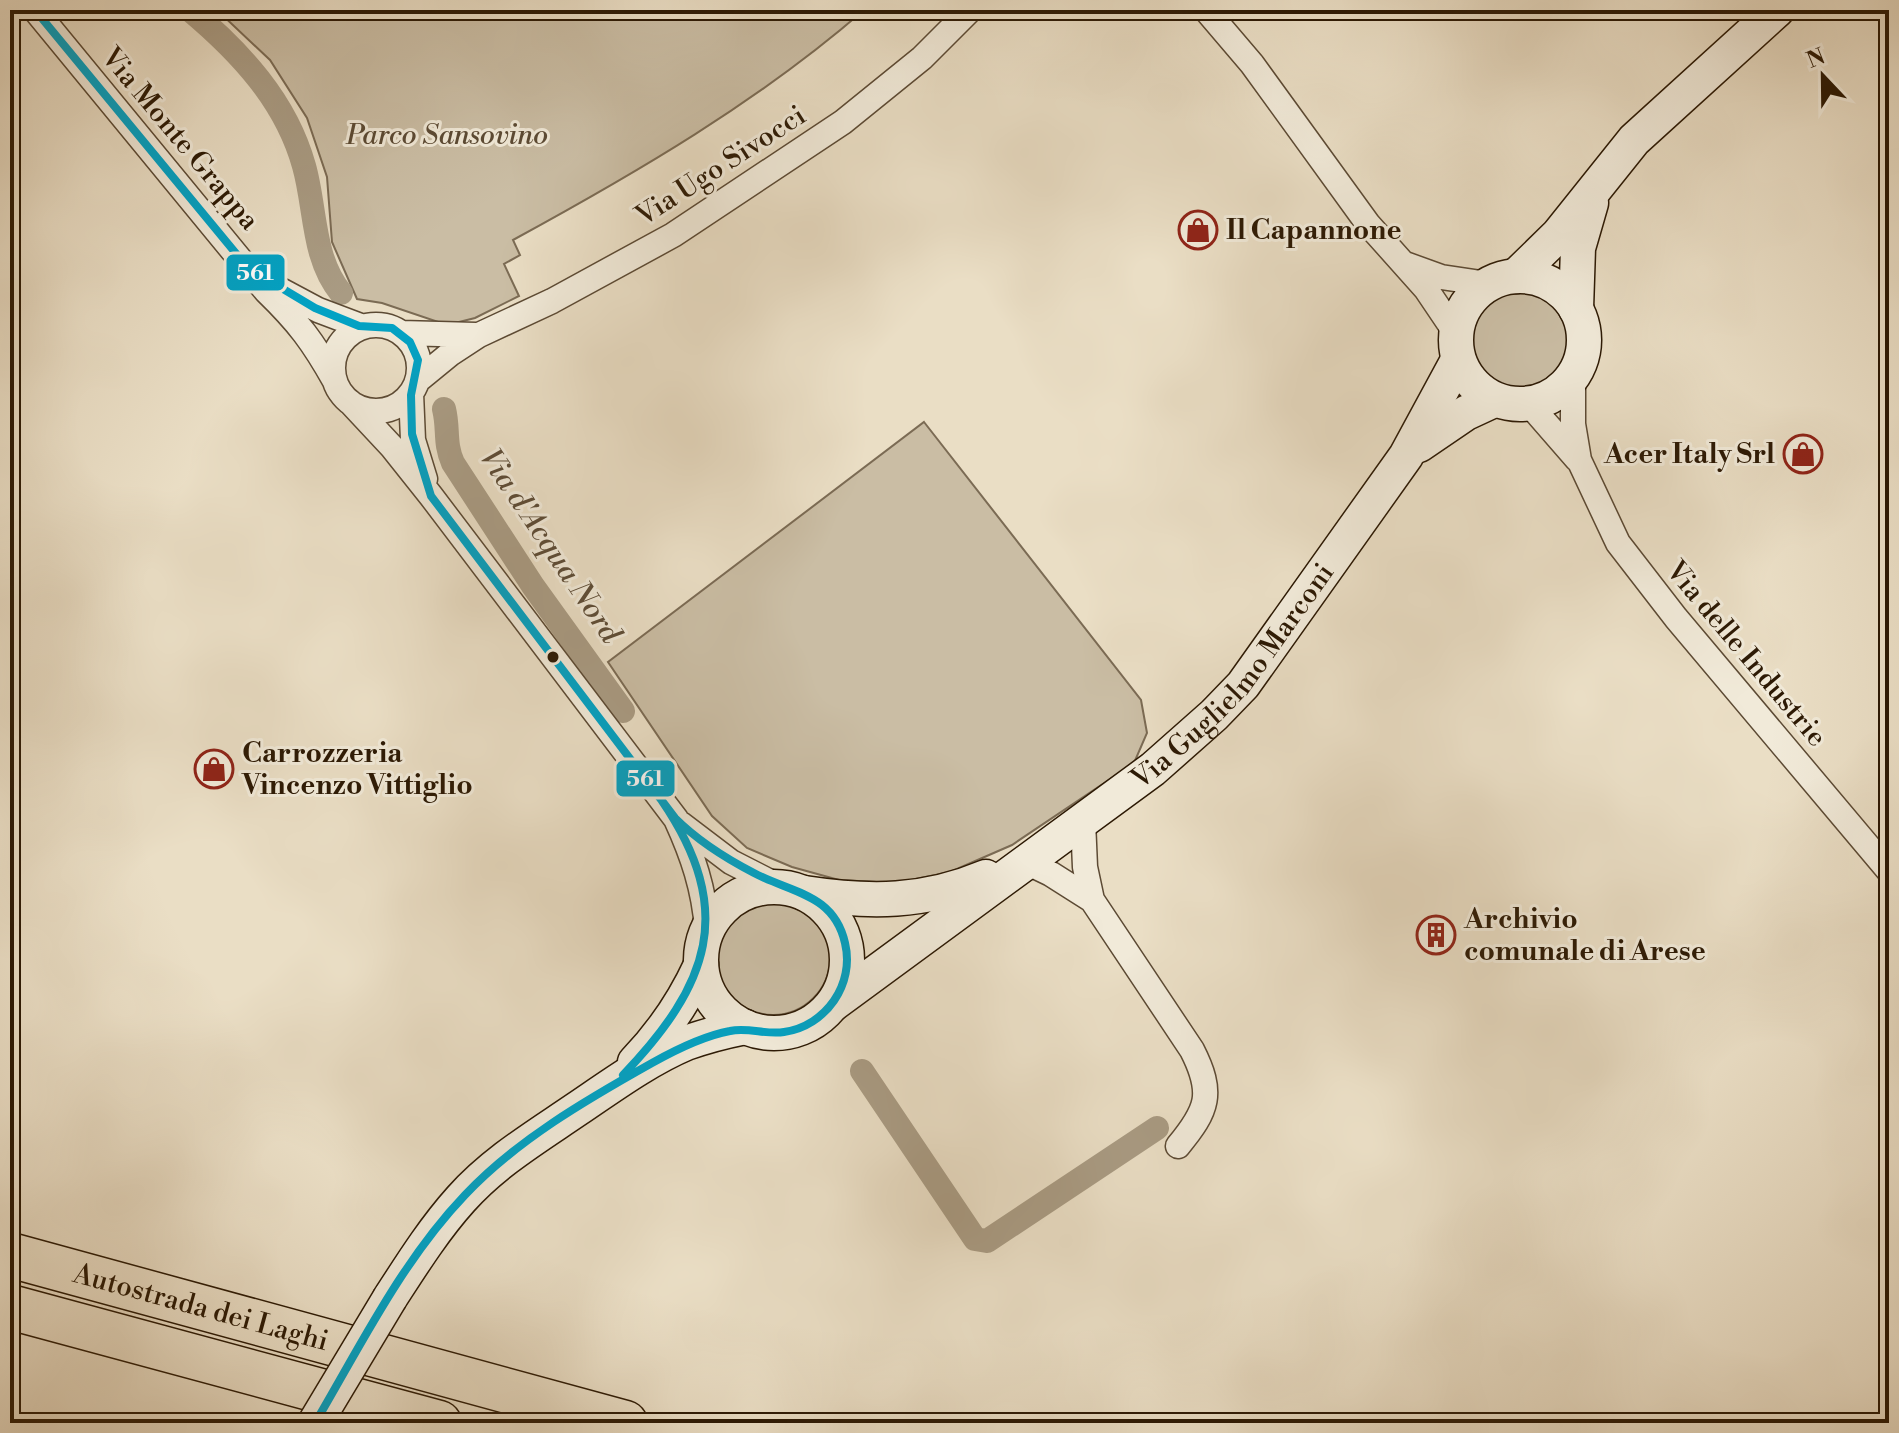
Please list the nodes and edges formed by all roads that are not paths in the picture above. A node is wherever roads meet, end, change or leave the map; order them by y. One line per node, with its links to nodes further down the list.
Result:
1 (35, 10): 7 (street, Via Monte Grappa)
2 (970, 10): 12 (street, Via Ugo Sivocci)
3 (1206, 10): 6 (street)
4 (1777, 10): 5 (street)
5 (1599, 185): 8 (street); 9 (street)
6 (1403, 263): 8 (street); 13 (street)
7 (248, 268): 10 (street, Via Monte Grappa); 15 (street, Via Monte Grappa)
8 (1502, 280): 9 (street); 13 (street)
9 (1576, 309): 14 (street)
10 (363, 327): 11 (street); 15 (street)
11 (401, 333): 12 (street, Via Ugo Sivocci); 16 (street)
12 (479, 335): 16 (street, Via Ugo Sivocci)
13 (1457, 346): 17 (street); 20 (street, Via Guglielmo Marconi)
14 (1573, 377): 19 (street); 21 (street, Via delle Industrie)
15 (335, 381): 18 (street)
16 (414, 387): 18 (street); 22 (street)
17 (1494, 400): 19 (street); 20 (street, Via Guglielmo Marconi)
18 (350, 402): 22 (street)
19 (1529, 404): 21 (street, Via delle Industrie)
20 (1406, 456): 24 (street, Via Guglielmo Marconi)
21 (1579, 460): 26 (street, Via delle Industrie)
22 (431, 496): 23 (street)
23 (676, 819): 27 (street); 29 (street)
24 (1083, 821): 25 (street, Via Guglielmo Marconi); 28 (street)
25 (1024, 861): 27 (street, Via Guglielmo Marconi); 28 (street); 31 (street, Via Guglielmo Marconi)
26 (1889, 871)
27 (792, 890): 29 (street); 31 (street)
28 (1092, 900): 34 (street)
29 (707, 929): 30 (street)
30 (701, 965): 32 (street); 33 (street)
31 (833, 1004): 32 (street)
32 (745, 1027): 33 (street)
33 (616, 1083): 37 (street, bridge)
34 (1178, 1146)
35 (10, 1255): 39 (highway, Autostrada dei Laghi)
36 (10, 1307): 38 (highway, Autostrada dei Laghi)
37 (315, 1423)
38 (439, 1423)
39 (625, 1423)

